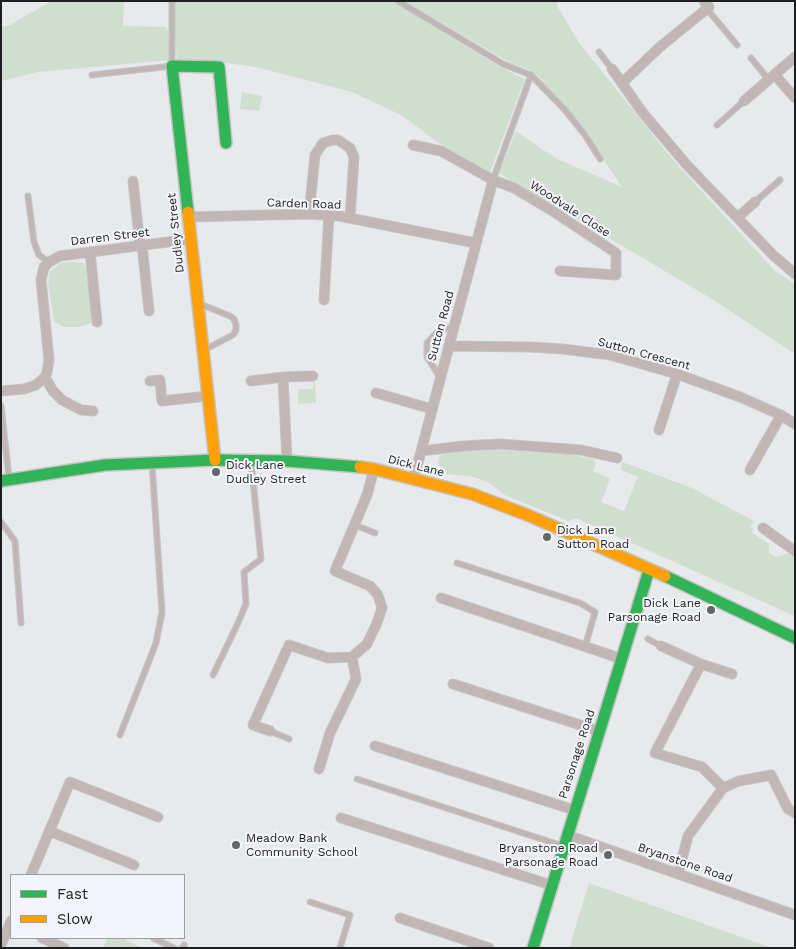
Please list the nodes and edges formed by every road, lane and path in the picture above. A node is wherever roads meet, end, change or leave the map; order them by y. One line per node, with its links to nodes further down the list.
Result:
1 (172, 1): 8 (lane)
2 (398, 1): 11 (lane)
3 (706, 5): 4 (lane); 13 (street)
4 (737, 45)
5 (600, 52): 9 (lane)
6 (795, 57): 12 (street)
7 (751, 58): 12 (lane)
8 (172, 66): 10 (lane); 17 (street); 27 (street, Dudley Street)
9 (612, 69): 13 (street)
10 (92, 75)
11 (531, 75): 19 (lane); 20 (lane)
12 (772, 78): 14 (street); 15 (street)
13 (622, 83): 28 (street)
14 (795, 98)
15 (744, 101): 16 (lane)
16 (717, 124)
17 (226, 143)
18 (413, 145): 20 (street)
19 (600, 159)
20 (492, 180): 31 (street, Sutton Road); 35 (street, Woodvale Close)
21 (780, 180): 24 (lane)
22 (133, 181): 32 (street)
23 (28, 196): 34 (lane)
24 (755, 202): 28 (street)
25 (309, 214): 26 (street, Carden Road); 27 (street, Carden Road); 29 (street)
26 (329, 215): 29 (street, Carden Road); 37 (street)
27 (188, 216): 30 (street, Dudley Street)
28 (738, 217): 36 (street)
29 (350, 218): 31 (street, Carden Road)
30 (191, 239): 32 (street, Darren Street); 38 (street, Dudley Street)
31 (476, 243): 41 (street, Sutton Road)
32 (141, 245): 33 (street, Darren Street); 39 (street)
33 (90, 252): 34 (street, Darren Street); 40 (street)
34 (49, 262): 46 (street)
35 (560, 271)
36 (795, 274)
37 (324, 300)
38 (198, 304): 43 (street, Dudley Street); 43 (lane)
39 (149, 311)
40 (97, 322)
41 (454, 326): 42 (street, Sutton Road); 48 (lane)
42 (449, 346): 44 (street, Sutton Crescent); 48 (street, Sutton Road)
43 (203, 351): 53 (street, Dudley Street)
44 (677, 374): 57 (street, Sutton Crescent); 59 (street)
45 (314, 376): 47 (street)
46 (45, 377): 51 (street); 56 (street)
47 (283, 377): 50 (street); 64 (street)
48 (440, 377): 55 (street, Sutton Road)
49 (150, 381): 53 (street)
50 (251, 381)
51 (1, 391)
52 (376, 393): 55 (street)
53 (207, 396): 62 (street, Dudley Street)
54 (1, 406): 69 (lane)
55 (432, 409): 60 (street, Sutton Road)
56 (93, 411)
57 (781, 415): 58 (street, Sutton Crescent); 67 (street)
58 (795, 424)
59 (659, 430)
60 (421, 451): 61 (street); 68 (street, Sutton Road)
61 (617, 458)
62 (215, 460): 63 (street, Dick Lane); 65 (street, Dick Lane)
63 (251, 460): 64 (street, Dick Lane); 87 (lane)
64 (287, 461): 66 (street, Dick Lane)
65 (152, 463): 69 (street, Dick Lane); 91 (lane)
66 (374, 469): 68 (street, Dick Lane); 71 (street)
67 (750, 470)
68 (414, 478): 76 (street, Dick Lane)
69 (5, 480)
70 (1, 522): 78 (lane)
71 (354, 524): 73 (lane); 83 (street)
72 (763, 528): 74 (street)
73 (375, 533)
74 (795, 551)
75 (457, 563): 82 (lane)
76 (649, 570): 79 (street, Dick Lane); 84 (street, Parsonage Road)
77 (441, 598): 82 (street)
78 (21, 624)
79 (795, 638)
80 (648, 639): 81 (lane)
81 (661, 646): 85 (street)
82 (586, 647): 84 (street)
83 (352, 657): 90 (street); 94 (street)
84 (622, 659): 89 (street, Parsonage Road)
85 (701, 664): 86 (street); 96 (street)
86 (732, 674)
87 (213, 675)
88 (453, 684): 89 (street)
89 (599, 731): 97 (street, Parsonage Road)
90 (270, 732): 92 (lane)
91 (120, 735)
92 (289, 739)
93 (375, 746): 97 (street)
94 (319, 769)
95 (358, 779): 102 (lane)
96 (723, 788): 98 (street); 105 (street)
97 (574, 810): 102 (street, Parsonage Road)
98 (795, 813)
99 (158, 818): 101 (street)
100 (341, 818): 106 (street)
101 (49, 831): 103 (street); 104 (street)
102 (565, 841): 105 (street, Bryanstone Road); 106 (street, Parsonage Road)
103 (134, 866)
104 (31, 874)
105 (678, 874): 108 (street, Bryanstone Road)
106 (551, 885): 118 (street, Parsonage Road)
107 (310, 902): 116 (lane)
108 (795, 914)
109 (400, 918): 117 (street)
110 (10, 925): 113 (street)
111 (44, 939): 114 (street)
112 (155, 939): 115 (lane)
113 (1, 945)
114 (64, 948)
115 (174, 948)
116 (340, 948)
117 (489, 948)
118 (533, 948)

